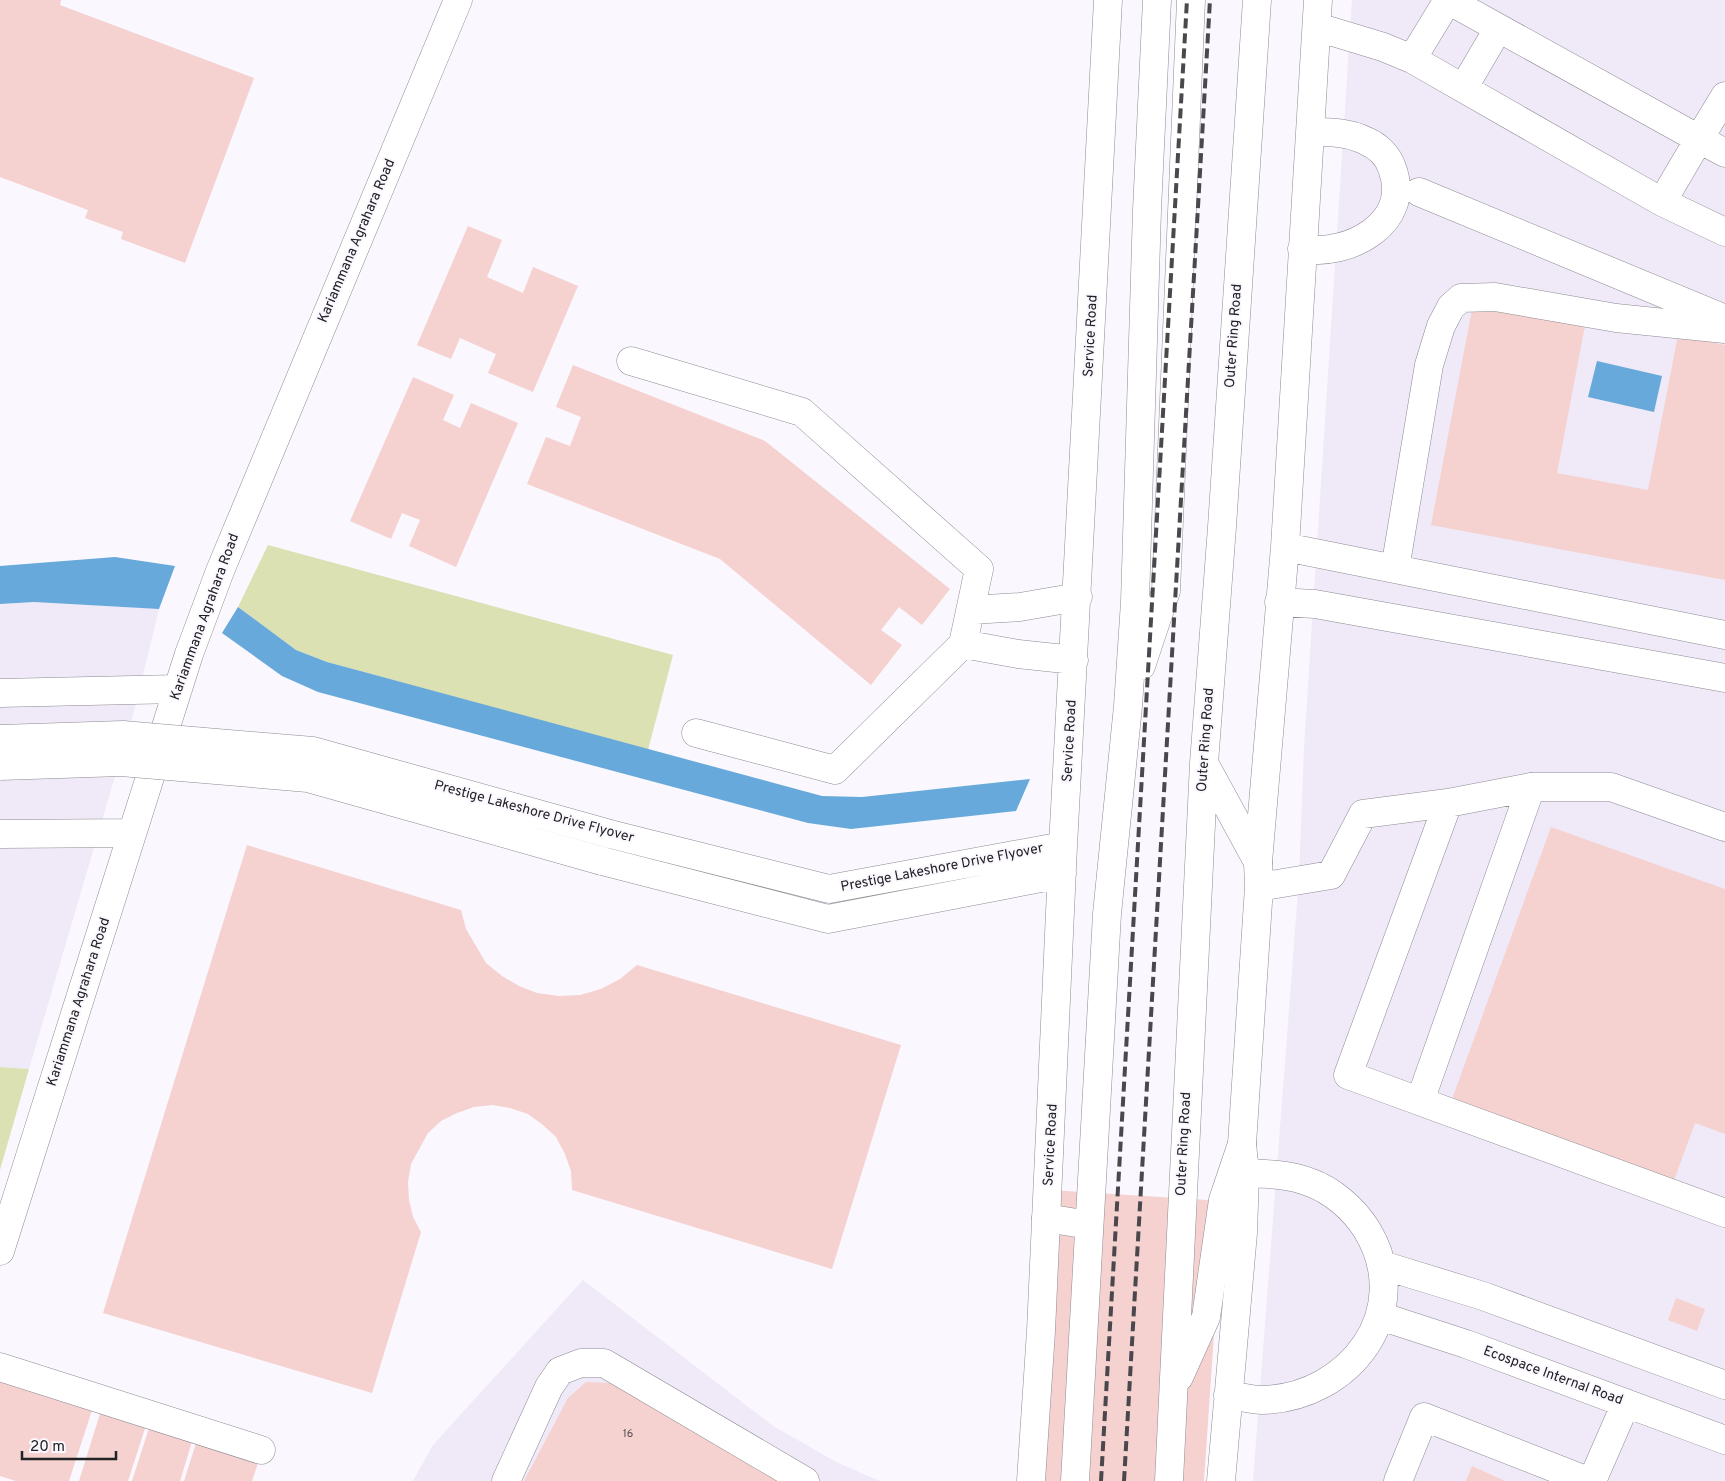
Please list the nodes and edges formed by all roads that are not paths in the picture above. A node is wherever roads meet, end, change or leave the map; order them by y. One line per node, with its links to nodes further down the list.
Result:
1 (458, 0): 32 (main road, Kariammana Agrahara Road)
2 (1108, 0): 25 (main road, Service Road)
3 (1157, 0): 34 (main road)
4 (1191, 0): 34 (main road)
5 (1257, 0): 37 (main road, Outer Ring Road)
6 (1318, 0): 8 (main road)
7 (1448, 0): 9 (main road); 10 (main road)
8 (1317, 27): 10 (main road); 13 (main road)
9 (1498, 29): 11 (main road); 14 (main road)
10 (1412, 59): 11 (main road)
11 (1464, 87): 17 (main road)
12 (1725, 96): 14 (main road)
13 (1310, 132): 16 (main road); 19 (main road)
14 (1699, 139): 15 (main road); 17 (main road)
15 (1725, 154)
16 (1410, 192): 19 (main road); 20 (main road)
17 (1662, 202): 18 (main road)
18 (1725, 232)
19 (1302, 248): 23 (main road)
20 (1725, 318)
21 (1725, 329): 24 (main road)
22 (630, 361): 27 (main road)
23 (1284, 547): 24 (main road); 26 (main road)
24 (1395, 569): 28 (main road)
25 (1078, 597): 27 (main road); 30 (main road, Service Road)
26 (1279, 602): 31 (main road); 46 (main road)
27 (970, 610): 29 (main road)
28 (1725, 635)
29 (963, 644): 30 (main road); 35 (main road)
30 (1074, 660): 44 (main road, Service Road)
31 (1725, 678)
32 (178, 689): 33 (main road); 42 (main road, Kariammana Agrahara Road)
33 (0, 693)
34 (1128, 706): 52 (main road)
35 (696, 732)
36 (0, 739): 44 (main road, Prestige Lakeshore Drive Flyover, bridge)
37 (1204, 763): 46 (main road); 58 (main road, Outer Ring Road)
38 (0, 766): 45 (main road, Prestige Lakeshore Drive Flyover, bridge)
39 (1531, 787): 40 (main road); 41 (main road); 47 (main road)
40 (1448, 803): 46 (main road); 47 (main road)
41 (1725, 827)
42 (132, 833): 43 (main road); 53 (main road, Kariammana Agrahara Road)
43 (0, 834)
44 (1063, 846): 45 (main road, Service Road)
45 (1062, 874): 51 (main road, Service Road)
46 (1258, 875): 48 (main road)
47 (1420, 1101): 50 (main road)
48 (1242, 1144): 49 (main road); 58 (main road)
49 (1245, 1173): 54 (main road); 59 (main road)
50 (1725, 1213)
51 (1046, 1218): 52 (main road); 65 (main road, Service Road)
52 (1089, 1225): 66 (main road)
53 (0, 1251)
54 (1382, 1265): 55 (main road); 57 (main road)
55 (1380, 1316): 59 (main road); 60 (main road, Ecospace Internal Road)
56 (0, 1367): 62 (main road)
57 (1725, 1385)
58 (1173, 1390): 67 (main road, Outer Ring Road)
59 (1228, 1395): 68 (main road)
60 (1626, 1403): 61 (main road, Ecospace Internal Road); 71 (main road)
61 (1725, 1440)
62 (261, 1450)
63 (506, 1481): 64 (main road)
64 (804, 1481)
65 (1031, 1481)
66 (1075, 1481)
67 (1169, 1481)
68 (1221, 1481)
69 (1398, 1481): 70 (main road)
70 (1588, 1481)
71 (1592, 1481)

